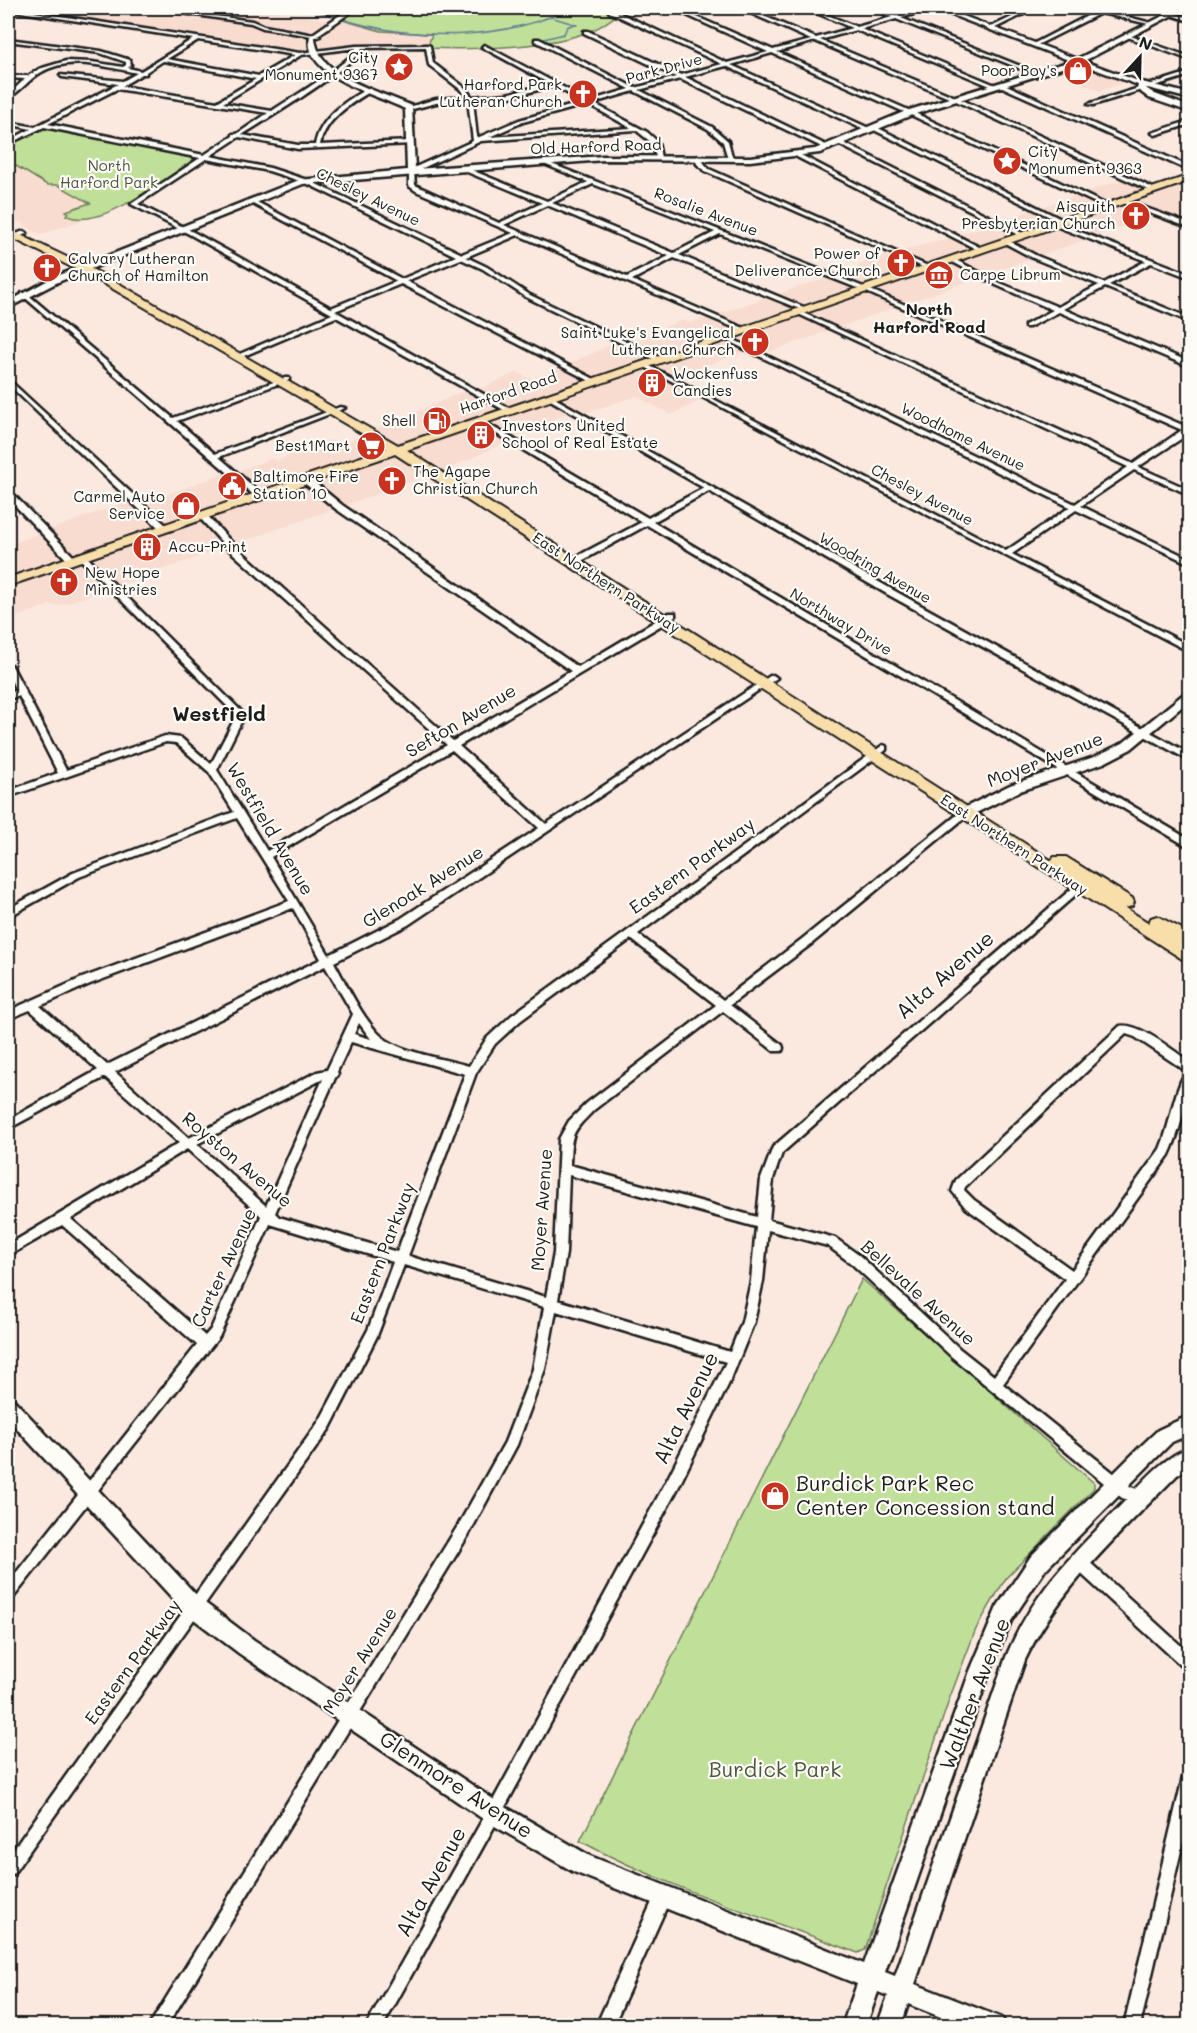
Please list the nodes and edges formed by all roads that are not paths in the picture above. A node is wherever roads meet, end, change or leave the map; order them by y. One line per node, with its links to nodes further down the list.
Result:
1 (150, 8): 24 (street)
2 (354, 8): 26 (street)
3 (673, 8): 36 (street)
4 (741, 8): 29 (street)
5 (807, 8): 22 (street)
6 (872, 8): 19 (street)
7 (931, 8): 19 (street, Park Drive)
8 (937, 8): 17 (street)
9 (961, 8): 17 (street)
10 (1034, 8): 23 (street)
11 (1088, 8): 16 (street)
12 (1107, 8): 16 (street)
13 (1183, 8): 18 (street, Old Harford Road)
14 (8, 9): 28 (street)
15 (610, 11): 41 (street)
16 (1101, 11): 21 (street); 32 (street)
17 (950, 13): 23 (street)
18 (1170, 13): 20 (street); 21 (street, Old Harford Road)
19 (896, 17): 22 (street, Park Drive); 46 (street)
20 (1190, 21)
21 (1149, 23): 27 (street, Old Harford Road)
22 (856, 28): 29 (street, Park Drive); 56 (street)
23 (991, 28): 32 (street)
24 (295, 32): 26 (street); 26 (street)
25 (586, 32): 49 (street)
26 (318, 33): 35 (street)
27 (1127, 35): 38 (street); 40 (street, Old Harford Road)
28 (198, 38): 37 (street); 39 (street)
29 (815, 39): 36 (street, Park Drive); 63 (street)
30 (8, 40): 42 (street)
31 (537, 40): 59 (street)
32 (1034, 45): 40 (street)
33 (484, 46): 53 (street)
34 (360, 47): 35 (street); 45 (street); 62 (street)
35 (316, 52): 37 (street); 45 (street)
36 (771, 52): 41 (street, Park Drive); 70 (street)
37 (300, 54): 51 (street)
38 (1190, 59)
39 (164, 60): 43 (street); 51 (street)
40 (1078, 61): 46 (street, Old Harford Road); 54 (street)
41 (728, 64): 49 (street, Park Drive); 76 (street)
42 (123, 69): 43 (street); 50 (street)
43 (144, 73): 52 (street)
44 (1190, 73): 55 (street)
45 (331, 74): 58 (street); 69 (street)
46 (1038, 74): 56 (street, Old Harford Road)
47 (62, 76): 52 (street)
48 (8, 77): 50 (street)
49 (680, 77): 59 (street, Park Drive); 84 (street)
50 (31, 78): 60 (street)
51 (260, 78): 65 (street)
52 (124, 83): 57 (street)
53 (552, 85): 62 (street); 64 (street)
54 (1138, 85): 55 (street); 66 (street); 68 (street)
55 (1150, 85): 61 (street)
56 (1000, 86): 63 (street, Old Harford Road); 92 (street)
57 (116, 87): 65 (street); 73 (street)
58 (369, 90): 67 (street); 83 (street)
59 (634, 90): 64 (street, Park Drive); 89 (street)
60 (8, 97)
61 (1190, 97)
62 (470, 98): 67 (street); 79 (street)
63 (954, 99): 70 (street, Old Harford Road); 97 (street)
64 (586, 102): 75 (street); 79 (street, Park Drive)
65 (217, 104): 69 (street)
66 (1091, 104)
67 (409, 108): 81 (street)
68 (1190, 110)
69 (270, 112): 78 (street)
70 (909, 113): 76 (street, Old Harford Road); 101 (street)
71 (1190, 122): 77 (street)
72 (8, 123): 74 (street)
73 (44, 125): 74 (street); 86 (street, Chesley Avenue)
74 (37, 129): 80 (street)
75 (636, 129): 79 (street); 87 (street)
76 (871, 129): 82 (street, Old Harford Road); 103 (street)
77 (1155, 133)
78 (236, 135): 83 (street); 86 (street)
79 (475, 140): 93 (street, Park Drive)
80 (8, 143)
81 (411, 143): 83 (street); 93 (street)
82 (840, 143): 84 (street, Old Harford Road); 110 (street)
83 (316, 147)
84 (828, 148): 85 (street, Old Harford Road)
85 (795, 154): 89 (street, Old Harford Road); 112 (street)
86 (203, 156): 95 (street, Chesley Avenue); 106 (street)
87 (659, 157): 88 (street, Old Harford Road); 90 (street, Old Harford Road)
88 (698, 158): 89 (street, Old Harford Road); 118 (street)
89 (731, 159)
90 (542, 162): 91 (street, Old Harford Road); 96 (street, Rosalie Avenue)
91 (462, 168): 93 (street, Old Harford Road); 100 (street)
92 (1190, 169)
93 (411, 171): 95 (street, Old Harford Road); 104 (street)
94 (1190, 178): 97 (main road, Harford Road)
95 (308, 182): 98 (street, Old Harford Road); 114 (street, Chesley Avenue)
96 (593, 182): 100 (street); 107 (street, Rosalie Avenue)
97 (1153, 190): 99 (main road, Harford Road)
98 (251, 201): 106 (street, Old Harford Road); 121 (street)
99 (1122, 201): 101 (main road, Harford Road); 105 (street)
100 (547, 203): 104 (street); 113 (street)
101 (1106, 206): 103 (main road, Harford Road)
102 (8, 223): 109 (main road, East Northern Parkway)
103 (1059, 223): 110 (main road, Harford Road); 116 (street)
104 (498, 225): 108 (street)
105 (1190, 226)
106 (184, 230): 117 (street, Old Harford Road); 128 (street)
107 (720, 232): 113 (street); 123 (street, Rosalie Avenue)
108 (518, 233): 114 (street); 120 (street)
109 (13, 235): 117 (main road, East Northern Parkway)
110 (1023, 235): 111 (main road, Harford Road)
111 (1005, 241): 112 (main road, Harford Road); 122 (street)
112 (980, 249): 115 (main road, Harford Road)
113 (675, 255): 120 (street); 126 (street)
114 (461, 257): 121 (street); 134 (street, Chesley Avenue)
115 (950, 259): 118 (main road, Harford Road); 127 (street)
116 (1150, 261): 119 (street); 122 (street)
117 (88, 267): 124 (street, Old Harford Road); 133 (main road, East Northern Parkway)
118 (927, 267): 123 (main road, Harford Road)
119 (1190, 276)
120 (627, 280): 131 (street)
121 (403, 281): 128 (street); 139 (street)
122 (1104, 286): 127 (street); 129 (street)
123 (864, 289): 126 (main road, Harford Road); 145 (street, Rosalie Avenue)
124 (24, 294): 125 (street, Old Harford Road); 143 (street)
125 (8, 305)
126 (800, 310): 131 (main road, Harford Road); 148 (street)
127 (1059, 310): 130 (street); 136 (street)
128 (333, 313): 133 (street); 142 (street)
129 (1190, 320)
130 (1027, 327)
131 (744, 330): 132 (main road, Harford Road)
132 (724, 337): 134 (main road, Harford Road); 154 (street, Woodhome Avenue)
133 (241, 355): 137 (main road, East Northern Parkway)
134 (658, 359): 135 (main road, Harford Road)
135 (642, 364): 139 (main road, Harford Road); 158 (street, Chesley Avenue)
136 (1190, 365)
137 (284, 380): 141 (main road, East Northern Parkway); 143 (street)
138 (8, 381): 157 (street)
139 (594, 381): 140 (main road, Harford Road)
140 (549, 397): 142 (main road, Harford Road); 150 (street, Woodring Avenue)
141 (338, 410): 146 (main road, East Northern Parkway); 147 (street)
142 (508, 410): 144 (main road, Harford Road)
143 (171, 421): 147 (street)
144 (479, 421): 146 (main road, Harford Road); 156 (street, Northway Drive)
145 (1189, 429): 148 (street)
146 (401, 447): 149 (main road, Harford Road); 160 (main road, East Northern Parkway)
147 (214, 457): 153 (street)
148 (1132, 466): 151 (street); 154 (street)
149 (306, 480): 153 (main road, Harford Road); 166 (street)
150 (708, 489): 156 (street); 171 (street, Woodring Avenue)
151 (1190, 492)
152 (8, 494): 159 (street, Westfield Avenue)
153 (259, 495): 155 (main road, Harford Road)
154 (1073, 506): 158 (street); 161 (street, Woodhome Avenue)
155 (202, 515): 157 (main road, Harford Road); 172 (street)
156 (647, 521): 160 (street); 176 (street, Northway Drive)
157 (164, 528): 159 (main road, Harford Road)
158 (1005, 554): 164 (street, Chesley Avenue)
159 (76, 558): 162 (main road, Harford Road); 175 (street, Westfield Avenue)
160 (577, 559): 163 (main road, East Northern Parkway)
161 (1190, 562)
162 (8, 582)
163 (668, 617): 166 (street, Sefton Avenue); 167 (main road, East Northern Parkway)
164 (1190, 650)
165 (8, 666): 168 (street)
166 (578, 671): 172 (street, Sefton Avenue)
167 (768, 681): 173 (main road, East Northern Parkway); 181 (street, Glenoak Avenue)
168 (21, 692): 170 (street); 177 (street)
169 (1190, 693): 171 (street, Moyer Avenue)
170 (8, 696)
171 (1144, 733): 174 (street, Woodring Avenue); 176 (street, Moyer Avenue)
172 (453, 745): 181 (street); 183 (street, Sefton Avenue)
173 (879, 752): 179 (main road, East Northern Parkway); 187 (street, Eastern Parkway)
174 (1190, 758)
175 (212, 770): 177 (street); 180 (street, Westfield Avenue)
176 (1063, 771): 179 (street, Moyer Avenue); 182 (street, Northway Drive)
177 (63, 774): 178 (street)
178 (8, 794)
179 (971, 810): 184 (main road, East Northern Parkway); 192 (street, Moyer Avenue)
180 (239, 814): 183 (street, Westfield Avenue); 186 (street)
181 (545, 828): 190 (street, Glenoak Avenue)
182 (1190, 845)
183 (266, 856): 185 (street, Westfield Avenue)
184 (1083, 883): 188 (main road, East Northern Parkway); 189 (main road, East Northern Parkway); 207 (street, Alta Avenue)
185 (295, 903): 190 (street, Westfield Avenue); 191 (street)
186 (8, 914)
187 (630, 933): 192 (street); 199 (street, Eastern Parkway)
188 (1190, 942)
189 (1190, 958)
190 (328, 961): 193 (street, Westfield Avenue); 198 (street, Glenoak Avenue)
191 (31, 1004): 194 (street); 198 (street, Royston Avenue)
192 (722, 1005): 196 (street); 204 (street, Moyer Avenue)
193 (358, 1014): 195 (street, Carter Avenue); 197 (street, Westfield Avenue)
194 (8, 1015)
195 (349, 1037): 197 (street, Westfield Avenue); 201 (street, Carter Avenue)
196 (778, 1048)
197 (394, 1049): 199 (street, Westfield Avenue)
198 (106, 1071): 202 (street, Glenoak Avenue); 203 (street, Royston Avenue)
199 (471, 1071): 209 (street, Eastern Parkway)
200 (1190, 1071): 210 (street); 210 (street)
201 (333, 1074): 203 (street); 205 (street, Carter Avenue)
202 (8, 1125)
203 (189, 1144): 205 (street, Royston Avenue); 206 (street)
204 (563, 1168): 207 (street, Bellevale Avenue); 211 (street, Moyer Avenue)
205 (269, 1215): 209 (street, Royston Avenue); 212 (street, Carter Avenue)
206 (62, 1218): 208 (street); 212 (street)
207 (765, 1223): 213 (street, Alta Avenue); 214 (street, Bellevale Avenue)
208 (8, 1251)
209 (400, 1258): 211 (street, Royston Avenue); 223 (street, Eastern Parkway)
210 (1074, 1278): 214 (street)
211 (552, 1304): 213 (street, Royston Avenue); 225 (street, Moyer Avenue)
212 (206, 1346): 219 (street, Carter Avenue)
213 (734, 1359): 227 (street, Alta Avenue)
214 (995, 1384): 218 (street, Bellevale Avenue)
215 (11, 1415): 219 (street, Glenmore Avenue)
216 (1190, 1424): 218 (street, Walther Avenue)
217 (1190, 1455): 220 (street, Walther Avenue)
218 (1117, 1484): 220 (street, Bellevale Avenue); 230 (street, Walther Avenue)
219 (87, 1492): 222 (street, Carter Avenue); 223 (street, Glenmore Avenue)
220 (1141, 1497): 221 (street, Walther Avenue)
221 (1081, 1564): 224 (street); 231 (street, Walther Avenue)
222 (8, 1593)
223 (194, 1607): 225 (street, Glenmore Avenue); 228 (street, Eastern Parkway)
224 (1190, 1664)
225 (348, 1715): 227 (street, Glenmore Avenue); 232 (street, Moyer Avenue)
226 (1190, 1777): 238 (street)
227 (494, 1813): 229 (street, Glenmore Avenue); 233 (street, Alta Avenue)
228 (8, 1869)
229 (663, 1897): 230 (street, Glenmore Avenue); 234 (street)
230 (871, 1976): 231 (street, Glenmore Avenue); 235 (street, Walther Avenue)
231 (903, 1989): 236 (street, Walther Avenue); 237 (street, Glenmore Avenue)
232 (157, 2025)
233 (374, 2025)
234 (603, 2025)
235 (854, 2025)
236 (889, 2025)
237 (994, 2025)
238 (1132, 2025)

